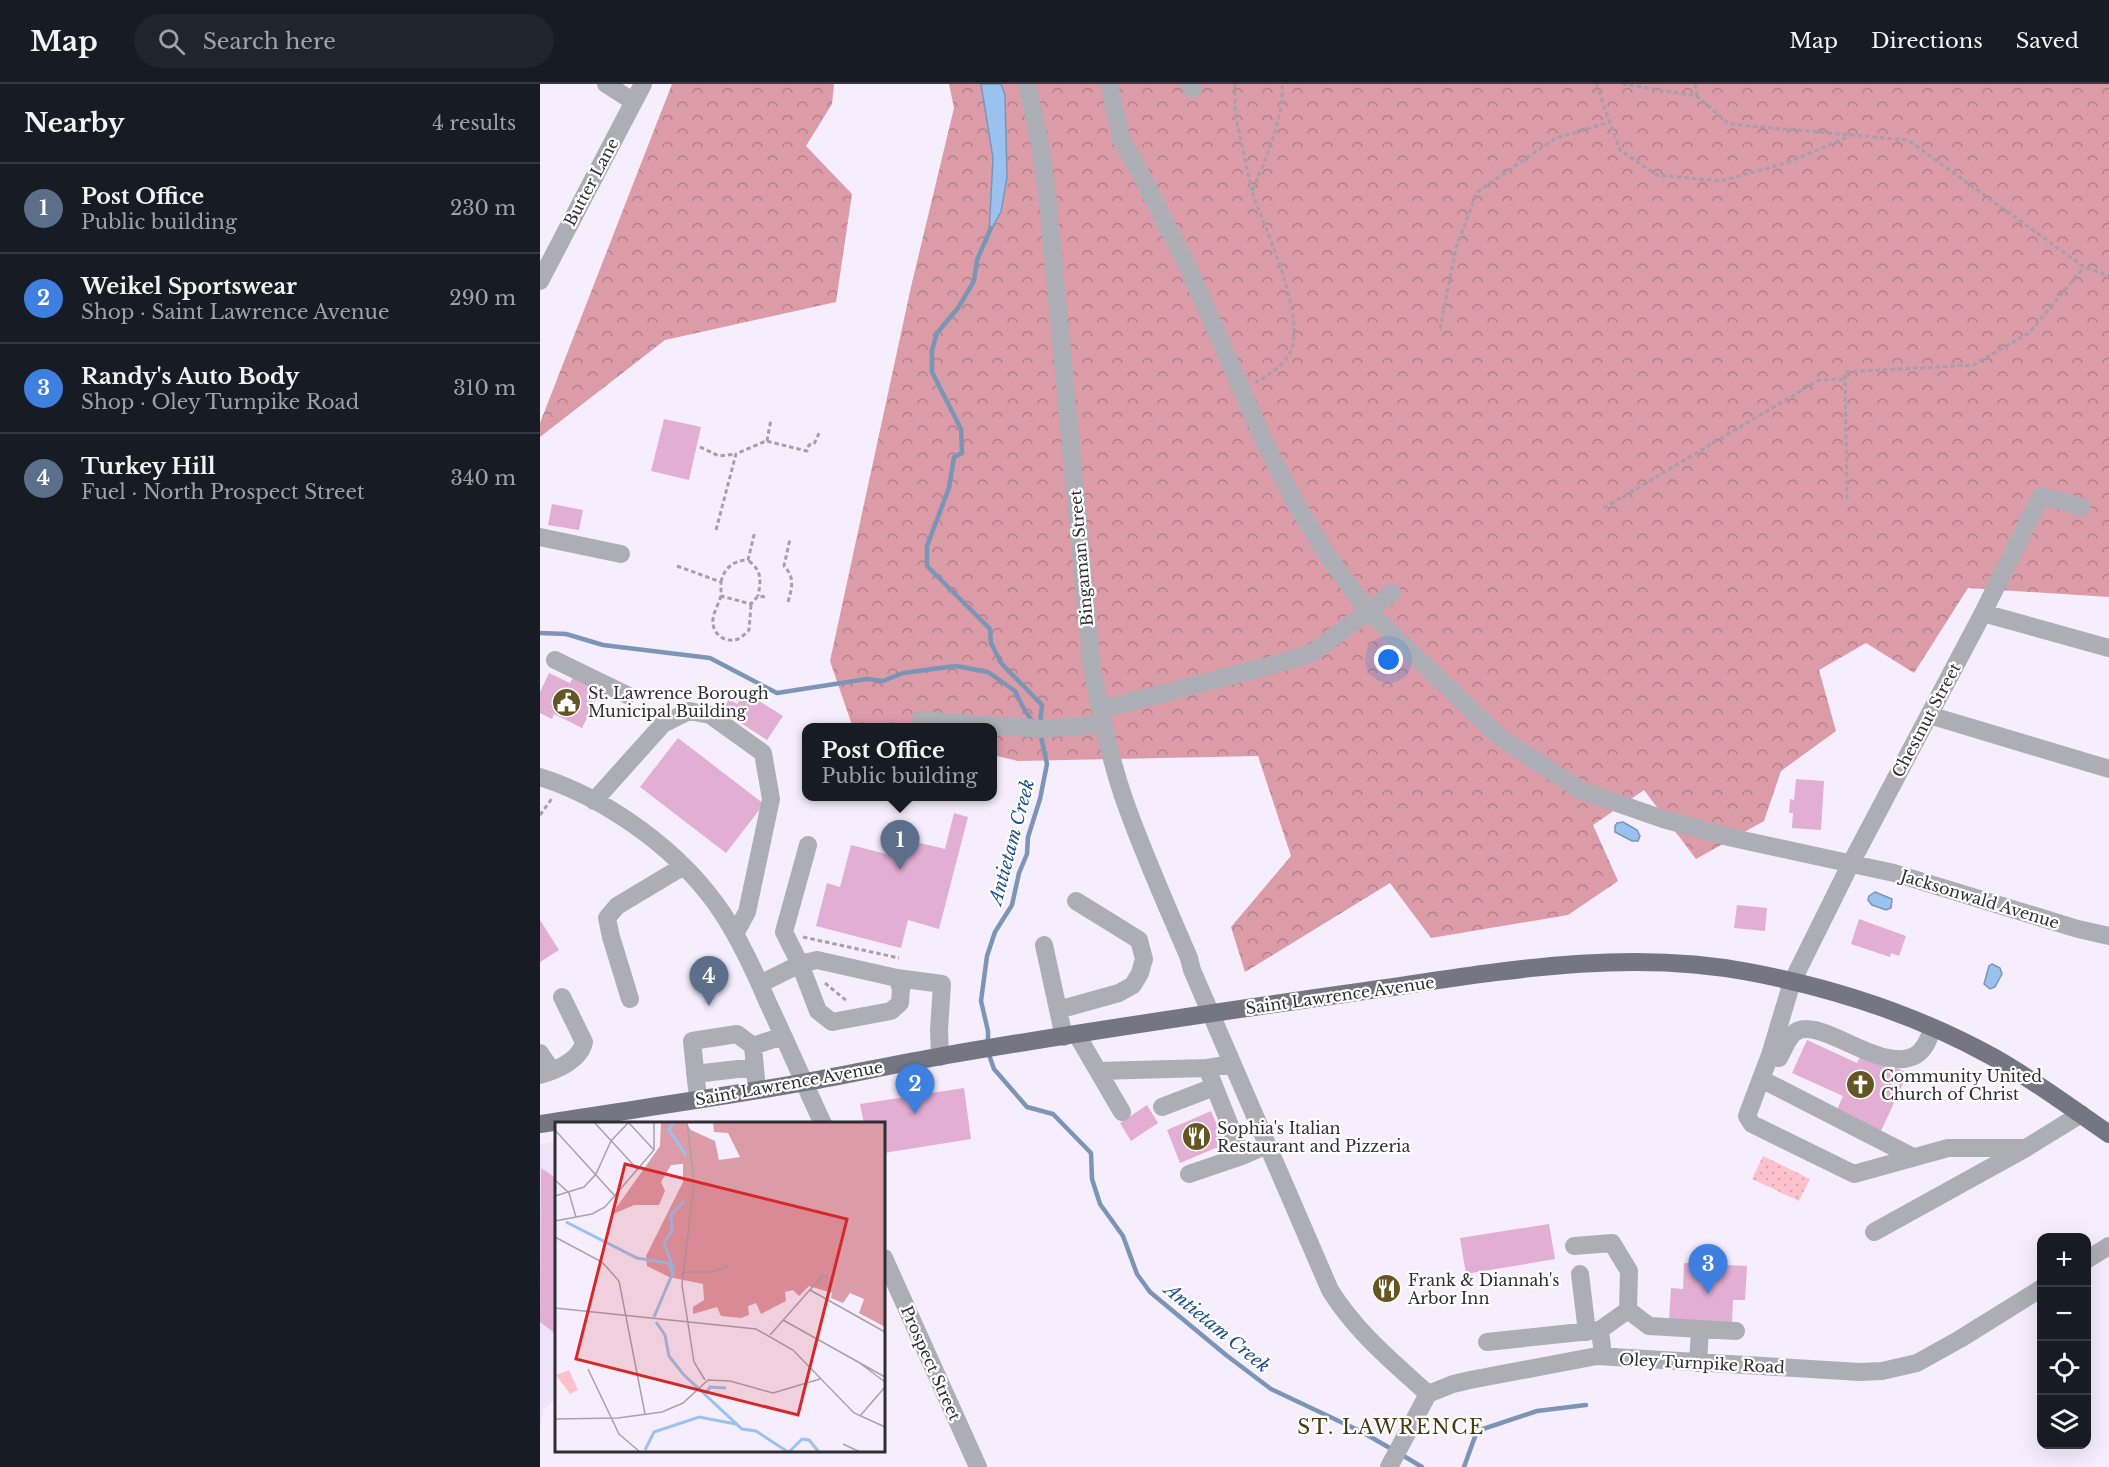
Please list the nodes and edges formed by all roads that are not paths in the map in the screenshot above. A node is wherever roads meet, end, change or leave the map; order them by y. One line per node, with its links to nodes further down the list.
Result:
1 (606, 84): 5 (street)
2 (643, 84): 5 (street, Butter Lane)
3 (1027, 84): 17 (street, Bingaman Street)
4 (1109, 84): 11 (street, Jacksonwald Avenue)
5 (633, 102): 6 (street, Butter Lane)
6 (540, 280)
7 (2082, 507): 12 (street, Chestnut Street)
8 (540, 537): 9 (street)
9 (621, 554)
10 (1392, 593): 11 (street)
11 (1368, 611): 17 (street); 25 (street, Jacksonwald Avenue)
12 (1983, 613): 13 (street); 16 (street, Chestnut Street)
13 (2109, 648)
14 (555, 660): 15 (street)
15 (627, 695)
16 (1929, 715): 21 (street); 25 (street, Chestnut Street)
17 (1102, 717): 20 (street); 38 (street, Bingaman Street)
18 (921, 720): 19 (street)
19 (961, 723)
20 (997, 726)
21 (2109, 770)
22 (540, 777): 23 (street)
23 (594, 801): 26 (street); 28 (street)
24 (807, 845): 31 (street)
25 (1851, 863): 29 (street, Jacksonwald Avenue); 33 (street, Chestnut Street)
26 (682, 867): 28 (street); 36 (street)
27 (1076, 901): 37 (street)
28 (735, 934): 34 (street)
29 (2109, 936)
30 (1044, 945): 37 (street)
31 (800, 964): 32 (street); 32 (street); 34 (street)
32 (897, 978): 45 (street)
33 (1792, 982): 38 (main road, Saint Lawrence Avenue); 39 (main road, Saint Lawrence Avenue); 44 (street, Chestnut Street)
34 (760, 984): 40 (street)
35 (562, 997): 50 (street)
36 (630, 999)
37 (1058, 1010): 41 (street)
38 (1212, 1013): 41 (main road, Saint Lawrence Avenue); 46 (street, Bingaman Street)
39 (1934, 1028): 44 (street); 59 (main road, Saint Lawrence Avenue)
40 (783, 1036): 42 (street); 53 (street)
41 (1070, 1036): 45 (main road, Saint Lawrence Avenue); 49 (street)
42 (753, 1046): 47 (street); 51 (street)
43 (540, 1053): 50 (street)
44 (1770, 1055): 52 (street, Chestnut Street)
45 (940, 1057): 53 (main road, Saint Lawrence Avenue)
46 (1232, 1064): 48 (street); 63 (street, Bingaman Street)
47 (754, 1067): 51 (street); 55 (street)
48 (1207, 1068): 49 (street); 54 (street)
49 (1098, 1071): 58 (street)
50 (546, 1073)
51 (695, 1074): 56 (street)
52 (1761, 1079): 66 (street); 66 (street, Chestnut Street)
53 (804, 1083): 55 (main road, Saint Lawrence Avenue); 60 (street)
54 (1214, 1087): 57 (street); 65 (street)
55 (757, 1090): 56 (main road, Saint Lawrence Avenue)
56 (698, 1099): 61 (main road, Saint Lawrence Avenue)
57 (1162, 1107)
58 (1122, 1112)
59 (2080, 1114): 62 (main road, Saint Lawrence Avenue); 64 (street)
60 (822, 1122)
61 (540, 1124)
62 (2109, 1134)
63 (1267, 1145): 65 (street); 84 (street, Bingaman Street)
64 (2026, 1148): 66 (street); 68 (street)
65 (1242, 1156): 67 (street)
66 (1912, 1157)
67 (1189, 1174)
68 (1874, 1232)
69 (1574, 1246): 75 (street)
70 (2109, 1246): 71 (street)
71 (2091, 1257)
72 (885, 1260): 86 (street, Prospect Street)
73 (1580, 1274): 77 (street)
74 (2037, 1291): 82 (street, Oley Turnpike Road)
75 (1628, 1310): 76 (street); 77 (street)
76 (1700, 1329): 78 (street); 82 (street)
77 (1594, 1331): 79 (street); 81 (street)
78 (1736, 1331)
79 (1512, 1339): 80 (street); 83 (street)
80 (1487, 1342)
81 (1603, 1356): 82 (street, Oley Turnpike Road); 83 (street, Oley Turnpike Road)
82 (1698, 1363)
83 (1515, 1371): 84 (street, Oley Turnpike Road)
84 (1428, 1394): 85 (street)
85 (1391, 1463)
86 (978, 1467)

